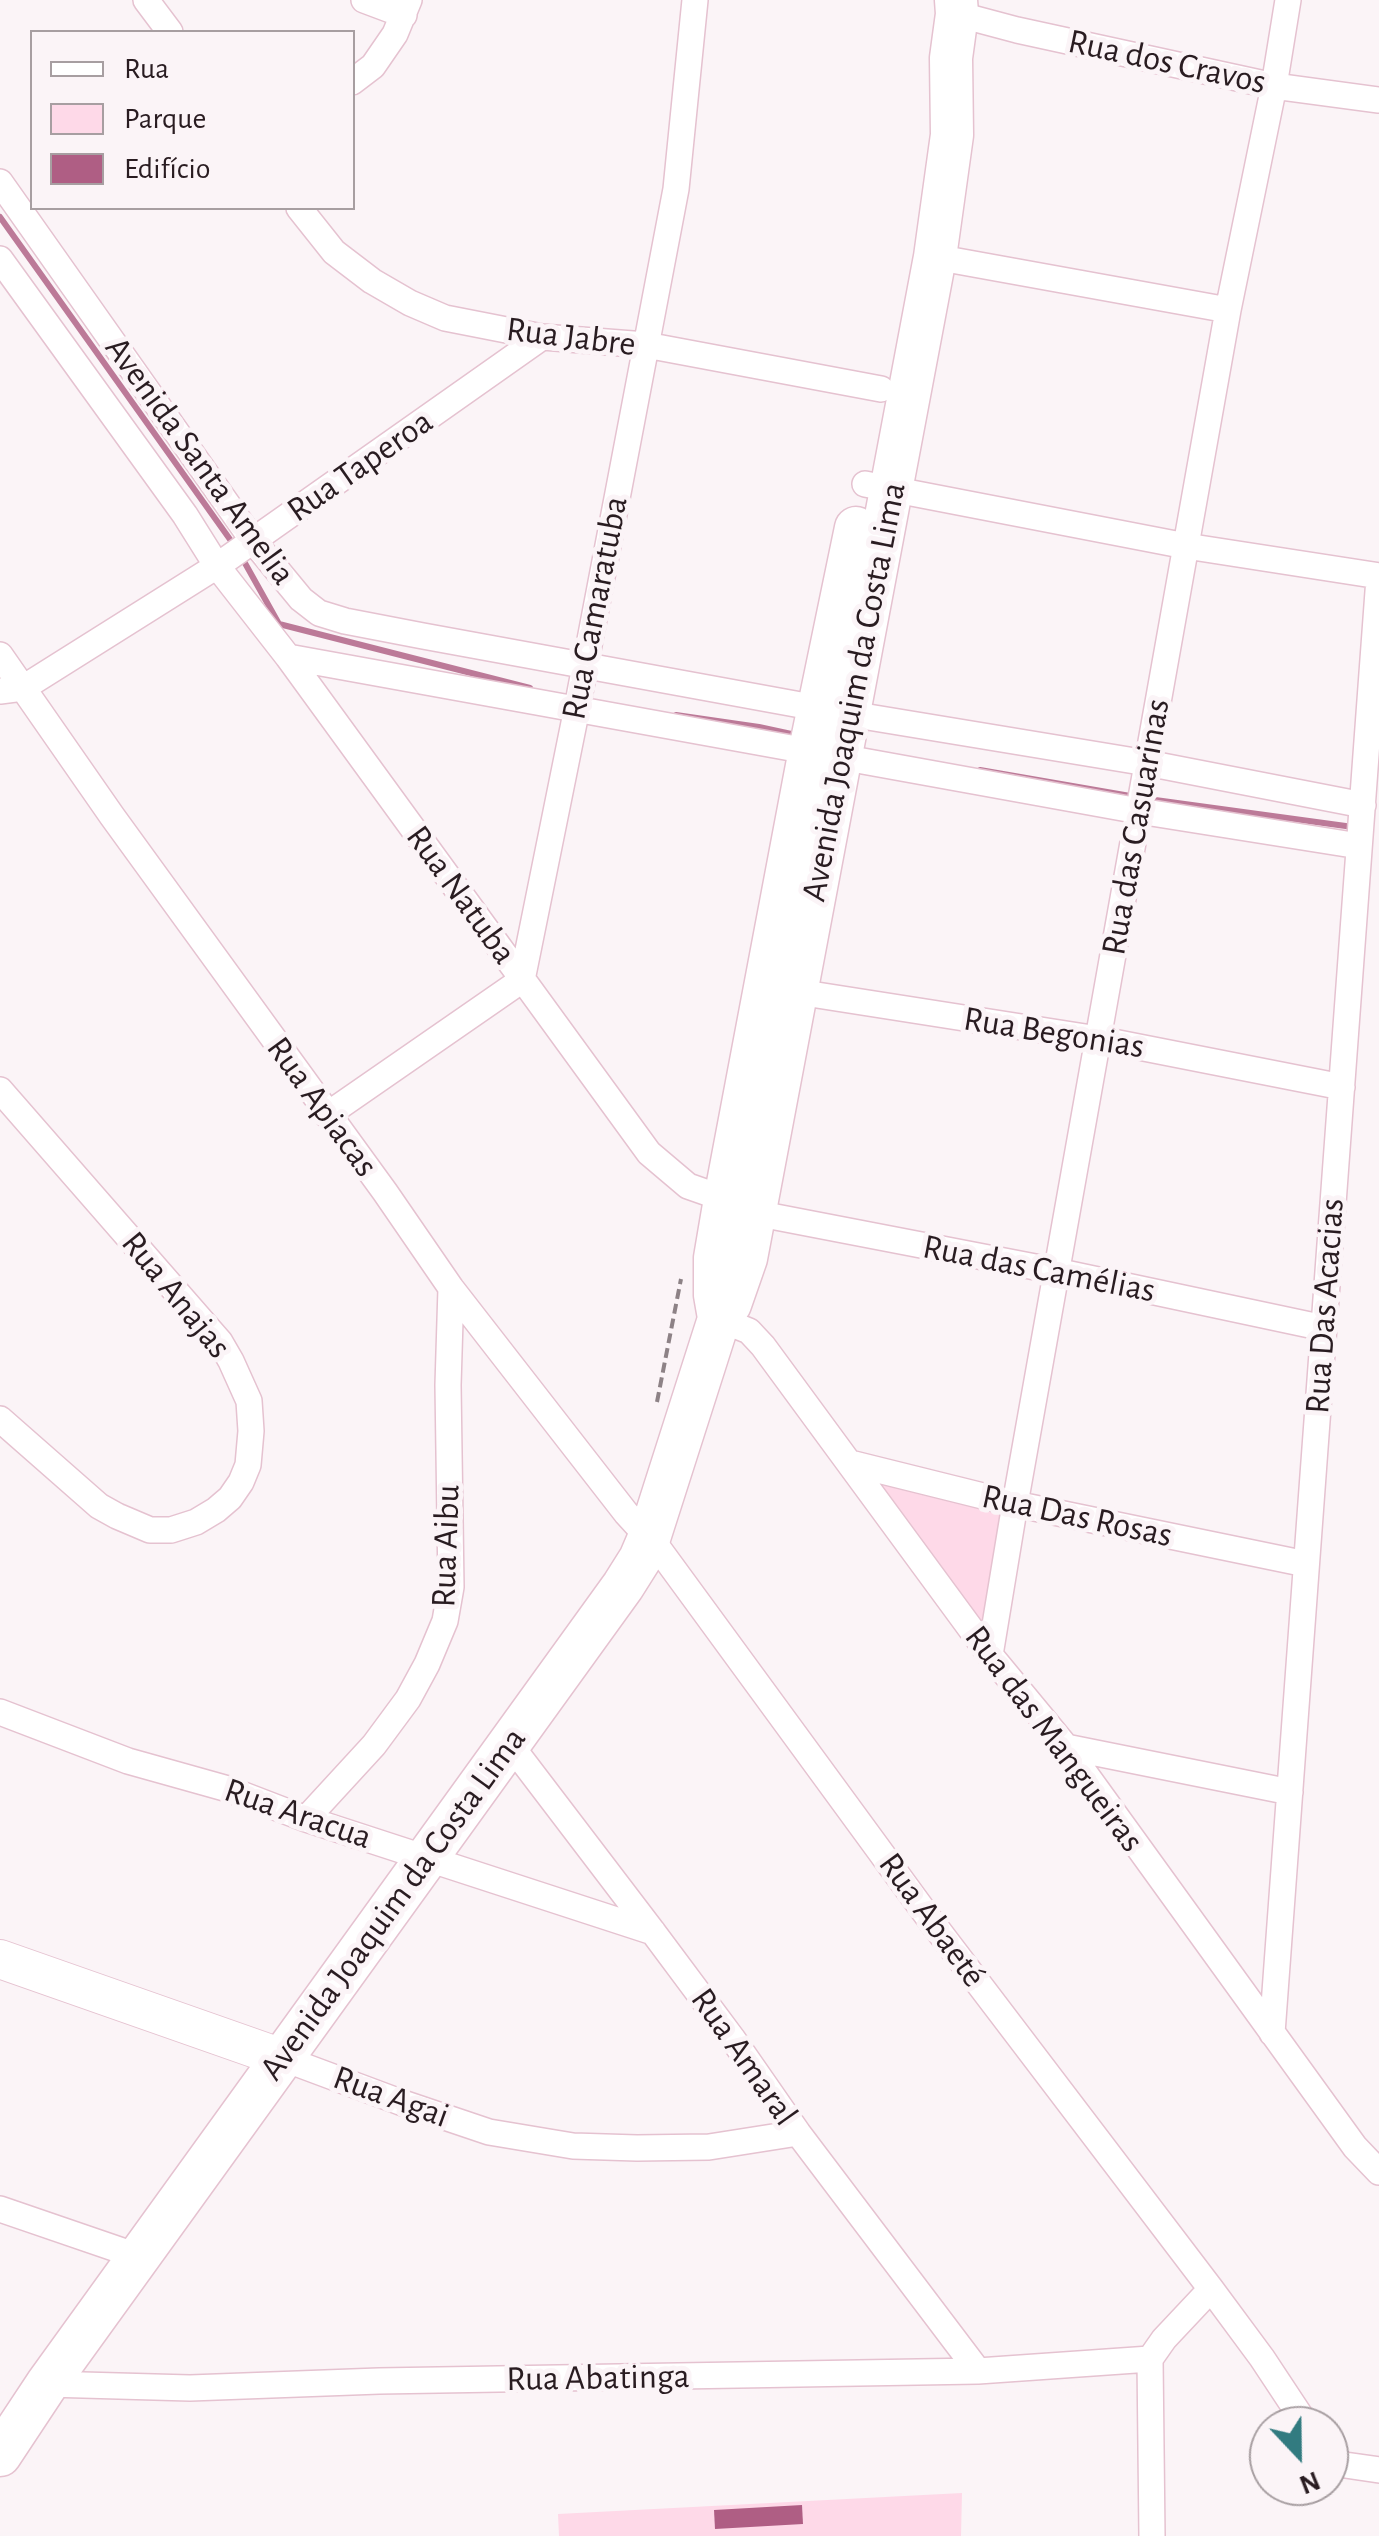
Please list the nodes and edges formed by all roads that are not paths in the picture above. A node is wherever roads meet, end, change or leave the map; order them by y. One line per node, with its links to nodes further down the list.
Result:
1 (146, 0): 7 (street)
2 (364, 0): 5 (street)
3 (695, 0): 18 (street, Rua Camaratuba)
4 (1288, 0): 10 (street, Rua das Casuarinas)
5 (406, 7): 9 (street)
6 (957, 7): 8 (main road, Avenida Joaquim da Costa Lima); 10 (street, Rua dos Cravos)
7 (168, 30)
8 (952, 58): 14 (main road, Avenida Joaquim da Costa Lima); 19 (main road, Avenida Joaquim da Costa Lima)
9 (355, 80)
10 (1274, 86): 11 (street, Rua dos Cravos); 16 (street, Rua das Casuarinas)
11 (1379, 100)
12 (0, 182): 21 (street, Avenida Santa Amelia)
13 (300, 210): 17 (street, Rua Jabre)
14 (935, 257): 16 (street); 20 (main road, Avenida Joaquim da Costa Lima)
15 (0, 259): 23 (street, Avenida Santa Amelia)
16 (1228, 310): 22 (street, Rua das Casuarinas)
17 (542, 337): 18 (street, Rua Jabre); 21 (street, Rua Taperoa)
18 (646, 345): 19 (street, Rua Jabre); 27 (street, Rua Camaratuba)
19 (881, 389): 20 (main road, Avenida Joaquim da Costa Lima)
20 (878, 487): 22 (street); 30 (main road, Avenida Joaquim da Costa Lima)
21 (254, 542): 23 (street, Rua Taperoa); 27 (street, Avenida Santa Amelia)
22 (1186, 546): 24 (street); 32 (street, Rua das Casuarinas)
23 (218, 566): 26 (street, Rua Natuba); 28 (street, Rua Taperoa)
24 (1379, 577): 33 (street, Rua Das Acacias)
25 (0, 654): 28 (street, Rua Apiacas)
26 (288, 656): 29 (street); 36 (street, Rua Natuba)
27 (584, 665): 29 (street, Rua Camaratuba); 30 (street, Avenida Santa Amelia)
28 (12, 689): 41 (street, Rua Apiacas)
29 (577, 708): 31 (street); 36 (street, Rua Camaratuba)
30 (834, 711): 31 (main road, Avenida Joaquim da Costa Lima); 32 (street, Avenida Santa Amelia)
31 (826, 753): 34 (street); 37 (main road, Avenida Joaquim da Costa Lima)
32 (1147, 764): 33 (street, Avenida Santa Amelia); 34 (street, Rua das Casuarinas)
33 (1363, 805): 35 (street, Rua Das Acacias)
34 (1139, 811): 35 (street); 38 (street, Rua das Casuarinas)
35 (1360, 846): 39 (street, Rua Das Acacias)
36 (522, 980): 41 (street); 42 (street, Rua Natuba)
37 (781, 989): 38 (street, Rua Begonias); 42 (main road, Avenida Joaquim da Costa Lima)
38 (1098, 1039): 39 (street, Rua Begonias); 43 (street, Rua das Casuarinas)
39 (1342, 1087): 46 (street, Rua Das Acacias)
40 (0, 1090): 47 (street, Rua Anajas)
41 (327, 1115): 44 (street, Rua Apiacas)
42 (740, 1206): 43 (street, Rua das Camélias); 45 (main road, Avenida Joaquim da Costa Lima)
43 (1056, 1272): 46 (street, Rua das Camélias); 49 (street, Rua das Casuarinas)
44 (451, 1288): 50 (street, Rua Apiacas); 57 (street, Rua Aibu)
45 (720, 1319): 48 (street, Rua das Mangueiras); 50 (main road, Avenida Joaquim da Costa Lima)
46 (1324, 1328): 51 (street, Rua Das Acacias)
47 (0, 1419)
48 (850, 1463): 49 (street, Rua Das Rosas); 52 (street, Rua das Mangueiras)
49 (1015, 1504): 51 (street, Rua Das Rosas); 52 (street, Rua das Casuarinas)
50 (653, 1543): 54 (main road, Avenida Joaquim da Costa Lima); 67 (street, Rua Abaeté)
51 (1306, 1564): 56 (street, Rua Das Acacias)
52 (990, 1655): 55 (street, Rua das Mangueiras)
53 (0, 1712): 57 (street, Rua Aracua)
54 (509, 1744): 58 (main road, Avenida Joaquim da Costa Lima); 59 (street, Rua Amaral)
55 (1066, 1748): 56 (street); 61 (street, Rua das Mangueiras)
56 (1290, 1792): 61 (street, Rua Das Acacias)
57 (306, 1819): 58 (street, Rua Aracua)
58 (427, 1858): 59 (street, Rua Aracua); 62 (main road, Avenida Joaquim da Costa Lima)
59 (654, 1932): 63 (street, Rua Amaral)
60 (0, 1960): 62 (street, Rua Agai)
61 (1272, 2033): 64 (street, Rua das Mangueiras)
62 (282, 2058): 63 (street, Rua Agai); 66 (main road, Avenida Joaquim da Costa Lima)
63 (798, 2133): 69 (street, Rua Amaral)
64 (1379, 2172)
65 (0, 2210): 66 (street)
66 (140, 2258): 70 (main road, Avenida Joaquim da Costa Lima)
67 (1211, 2289): 68 (street); 71 (street, Rua Abaeté)
68 (1150, 2359): 69 (street, Rua Abatinga); 75 (street)
69 (978, 2371): 70 (street, Rua Abatinga)
70 (47, 2384): 72 (main road, Avenida Joaquim da Costa Lima)
71 (1294, 2406)
72 (2, 2450)
73 (1349, 2466): 74 (street)
74 (1379, 2470)
75 (1152, 2536)

